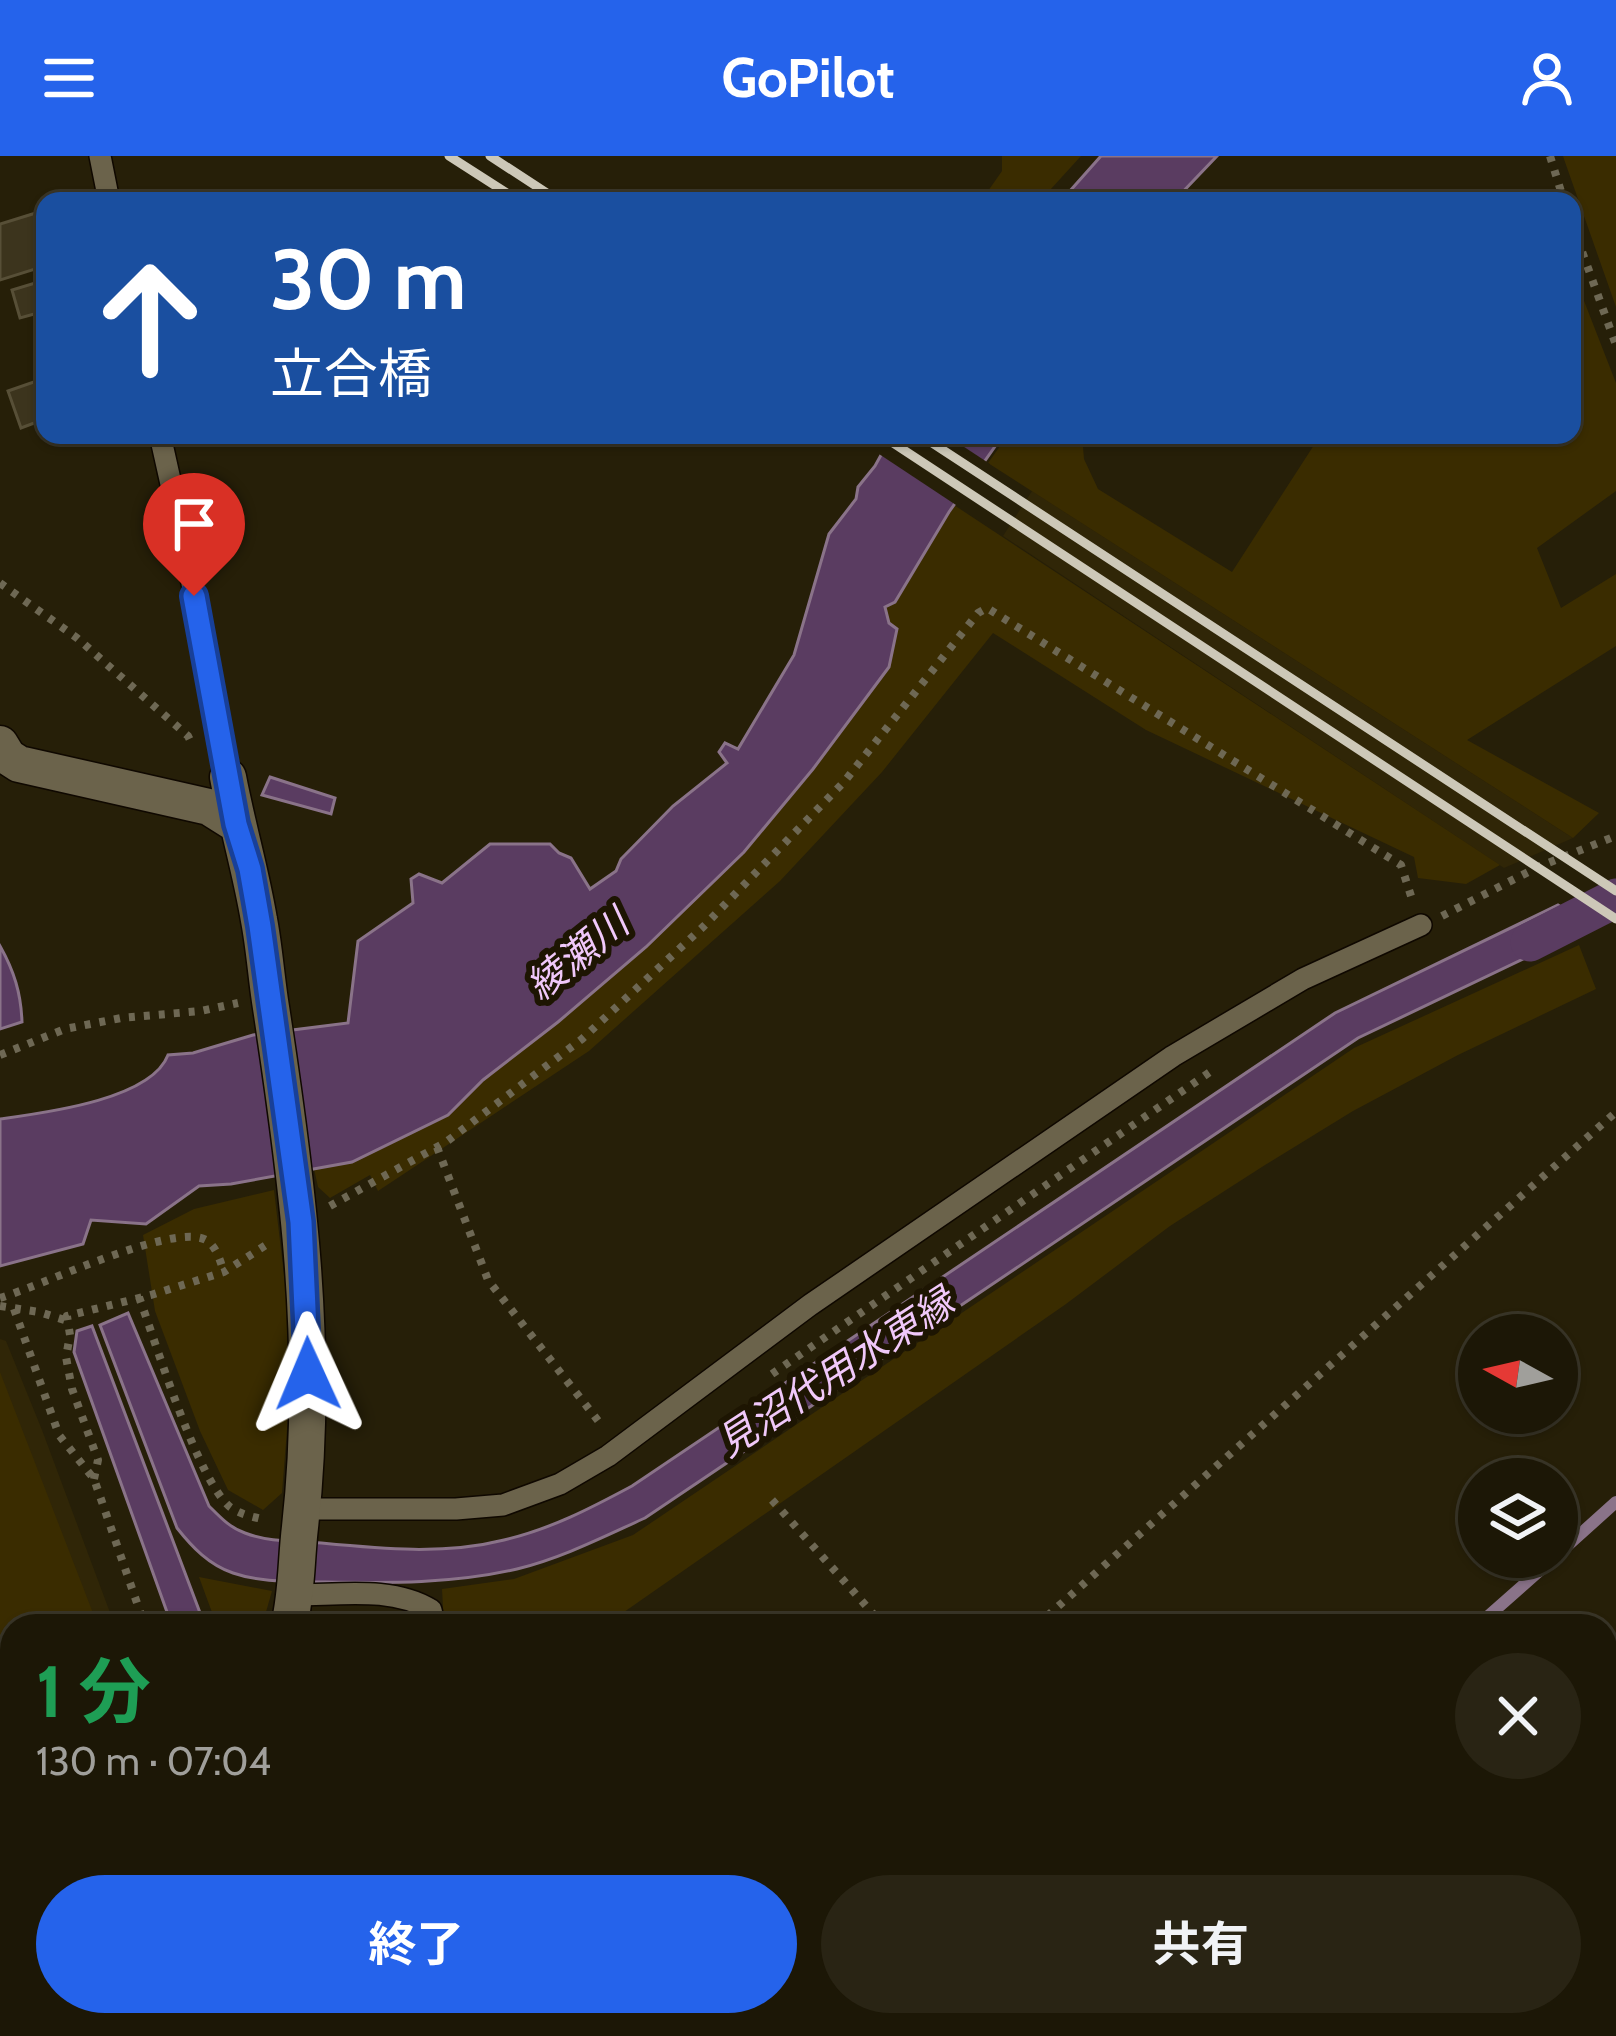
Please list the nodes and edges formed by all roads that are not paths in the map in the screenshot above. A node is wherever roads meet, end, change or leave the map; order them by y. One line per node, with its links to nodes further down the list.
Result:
1 (100, 156): 2 (lane)
2 (108, 192)
3 (162, 444): 5 (lane)
4 (0, 744): 5 (street)
5 (233, 802): 7 (street)
6 (1421, 925): 7 (lane)
7 (301, 1520): 8 (street)
8 (294, 1602): 9 (lane)
9 (431, 1614)

